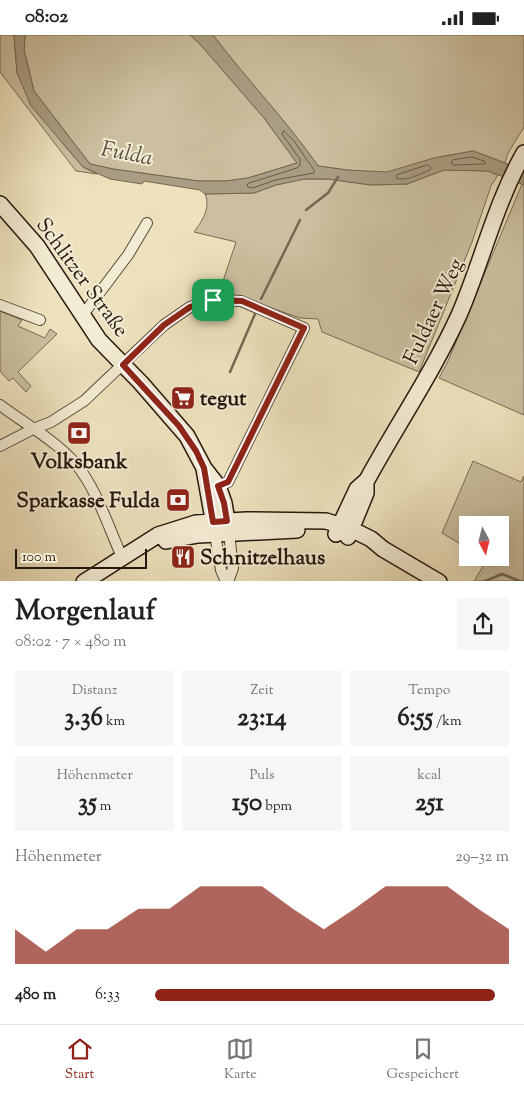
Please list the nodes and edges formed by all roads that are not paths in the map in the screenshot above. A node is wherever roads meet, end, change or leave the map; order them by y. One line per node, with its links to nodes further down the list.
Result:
1 (524, 153): 14 (main road, Fuldaer Weg)
2 (0, 204): 5 (main road, Schlitzer Straße)
3 (147, 223): 5 (street)
4 (0, 305): 6 (street)
5 (82, 316): 7 (main road, Schlitzer Straße)
6 (40, 320)
7 (123, 365): 9 (street); 11 (main road, Schlitzer Straße); 12 (street)
8 (0, 405): 9 (street)
9 (33, 429): 10 (street); 15 (street)
10 (0, 446)
11 (204, 468): 12 (main road, Schlitzer Straße); 13 (main road, Schlitzer Straße)
12 (218, 486): 13 (main road, Schlitzer Straße)
13 (221, 528): 14 (main road); 15 (main road); 17 (street)
14 (344, 531): 18 (main road)
15 (122, 557): 16 (main road)
16 (84, 581)
17 (227, 581)
18 (439, 581)

